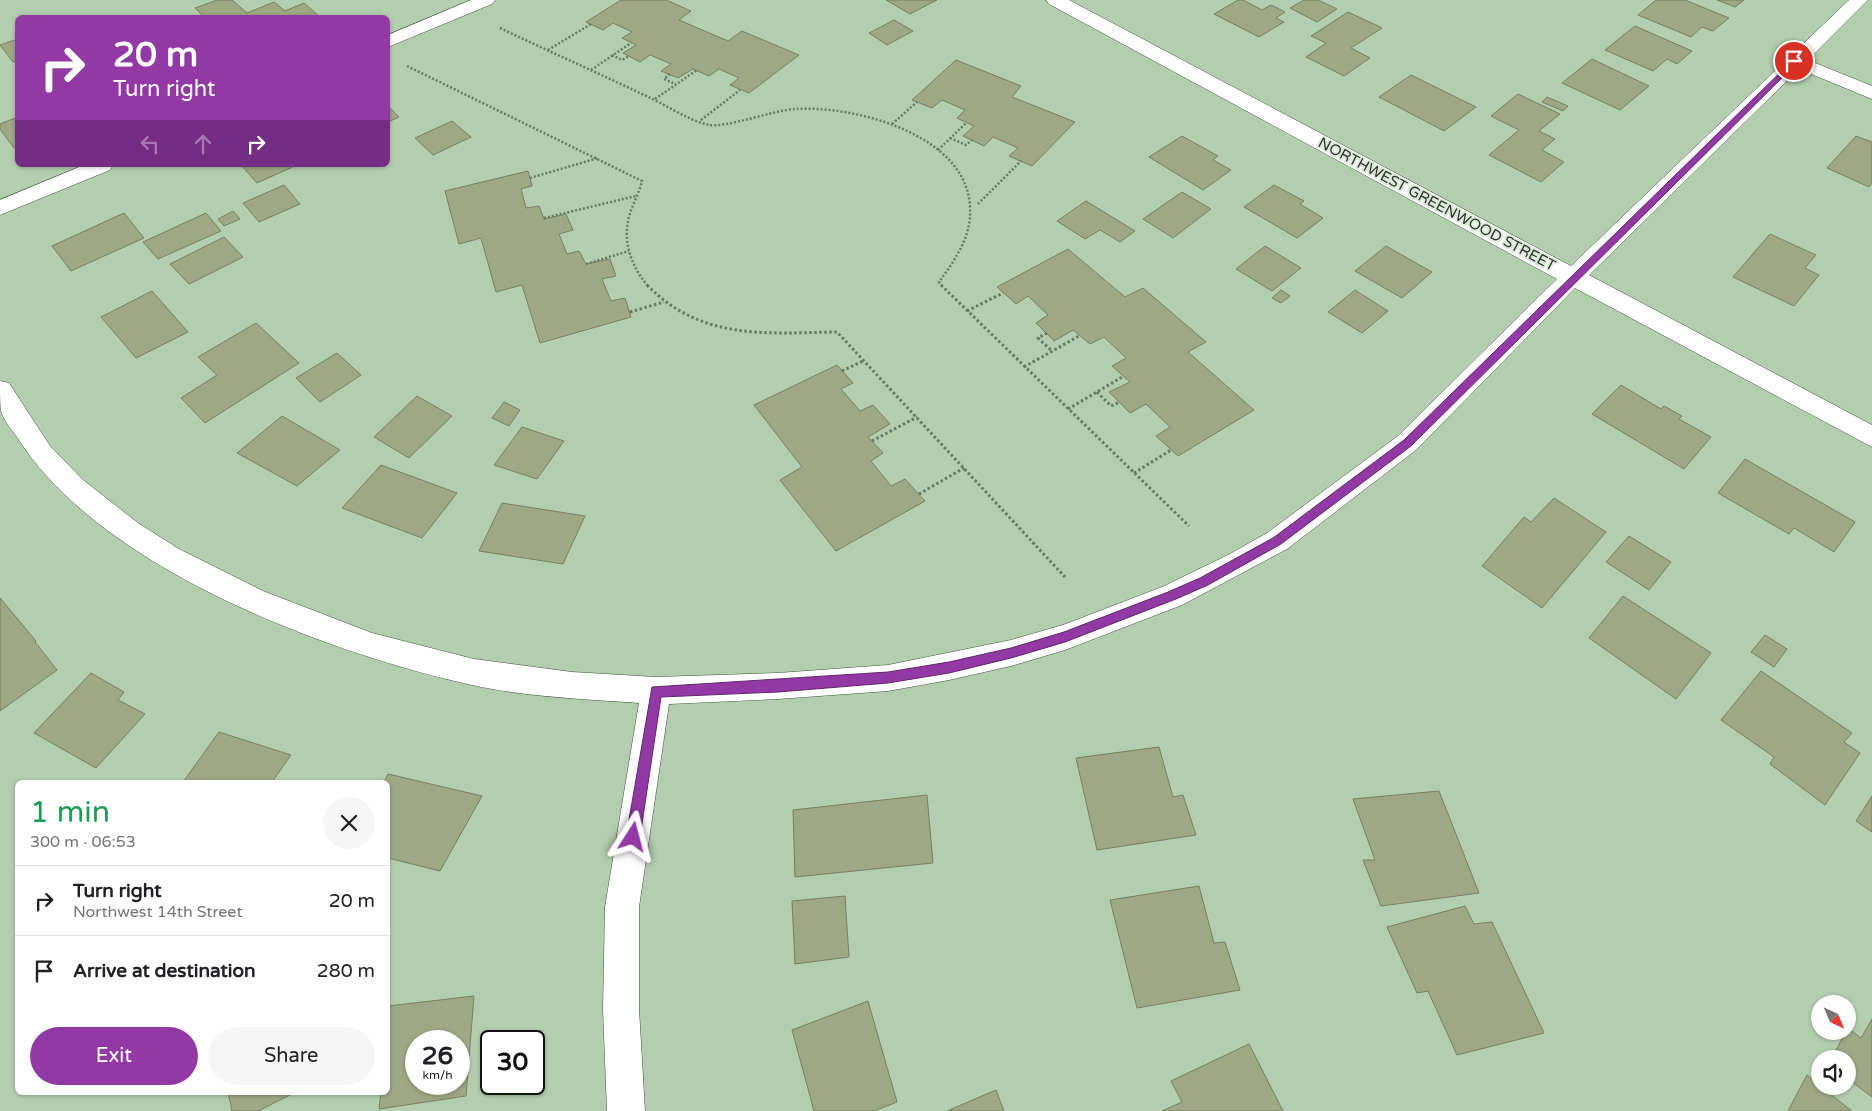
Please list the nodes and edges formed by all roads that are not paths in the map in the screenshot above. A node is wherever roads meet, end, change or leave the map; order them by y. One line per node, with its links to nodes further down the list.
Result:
1 (486, 0): 4 (street)
2 (1055, 0): 9 (street, NORTHWEST GREENWOOD STREET)
3 (1859, 0): 5 (street)
4 (390, 41)
5 (1794, 61): 6 (street); 9 (street)
6 (1872, 93)
7 (97, 167): 8 (street)
8 (0, 208)
9 (1573, 277): 11 (street, NORTHWEST GREENWOOD STREET); 12 (street)
10 (0, 390): 12 (street)
11 (1872, 437)
12 (656, 691): 13 (street)
13 (626, 1111)

